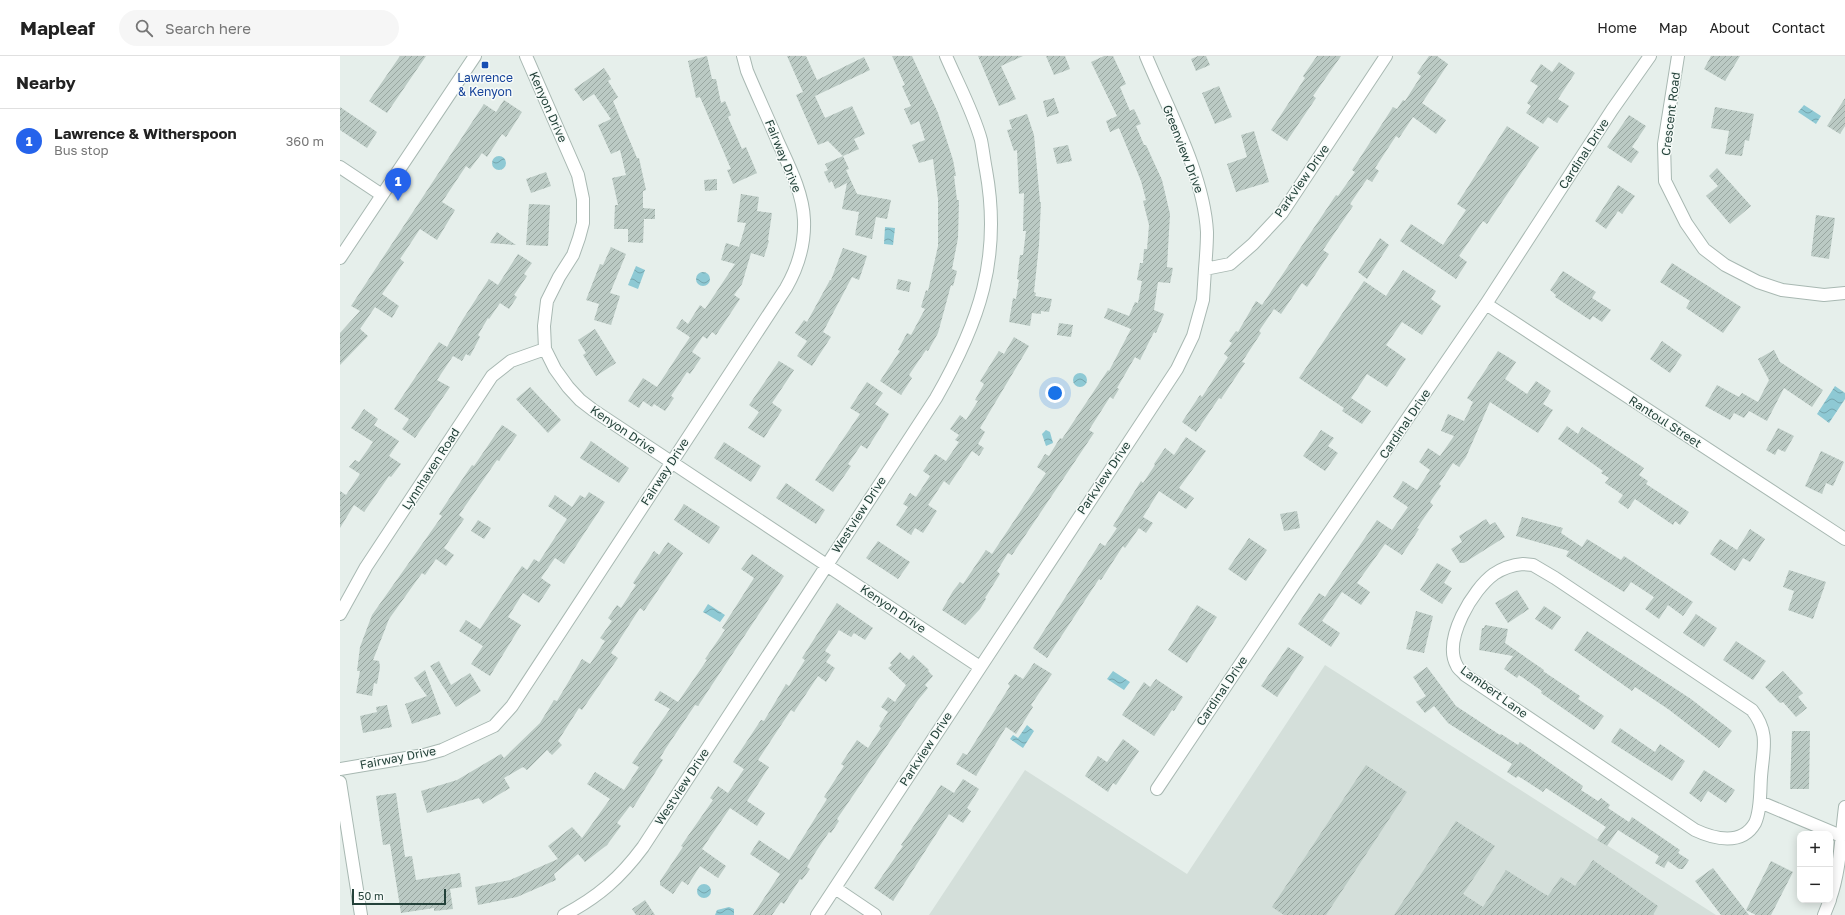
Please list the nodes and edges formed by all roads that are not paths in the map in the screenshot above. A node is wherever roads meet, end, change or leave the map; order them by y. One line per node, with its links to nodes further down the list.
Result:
1 (476, 56): 10 (street)
2 (526, 56): 15 (street, Kenyon Drive)
3 (743, 56): 16 (street, Fairway Drive)
4 (946, 56): 18 (street, Westview Drive)
5 (1146, 56): 12 (street, Greenview Drive)
6 (1386, 56): 12 (street, Parkview Drive)
7 (1650, 56): 14 (street, Cardinal Drive)
8 (1678, 56): 13 (street, Crescent Road)
9 (340, 167): 10 (street)
10 (382, 195): 11 (street)
11 (340, 258)
12 (1205, 269): 20 (street, Parkview Drive)
13 (1845, 293)
14 (1486, 304): 17 (street, Rantoul Street); 23 (street, Cardinal Drive)
15 (545, 349): 16 (street, Kenyon Drive); 19 (street, Lynnhaven Road)
16 (672, 462): 18 (street, Kenyon Drive); 21 (street, Fairway Drive)
17 (1845, 539)
18 (827, 565): 20 (street, Kenyon Drive); 31 (street, Westview Drive)
19 (340, 614)
20 (980, 667): 27 (street, Parkview Drive)
21 (340, 769)
22 (340, 782): 30 (street)
23 (1156, 790)
24 (1760, 802): 24 (street, Lambert Lane); 26 (street)
25 (1845, 808): 26 (street)
26 (1841, 836): 28 (street)
27 (835, 888): 32 (street, Parkview Drive); 33 (street)
28 (1833, 892)
29 (1829, 903): 34 (street)
30 (361, 915)
31 (564, 915)
32 (817, 915)
33 (875, 915)
34 (1824, 915)

